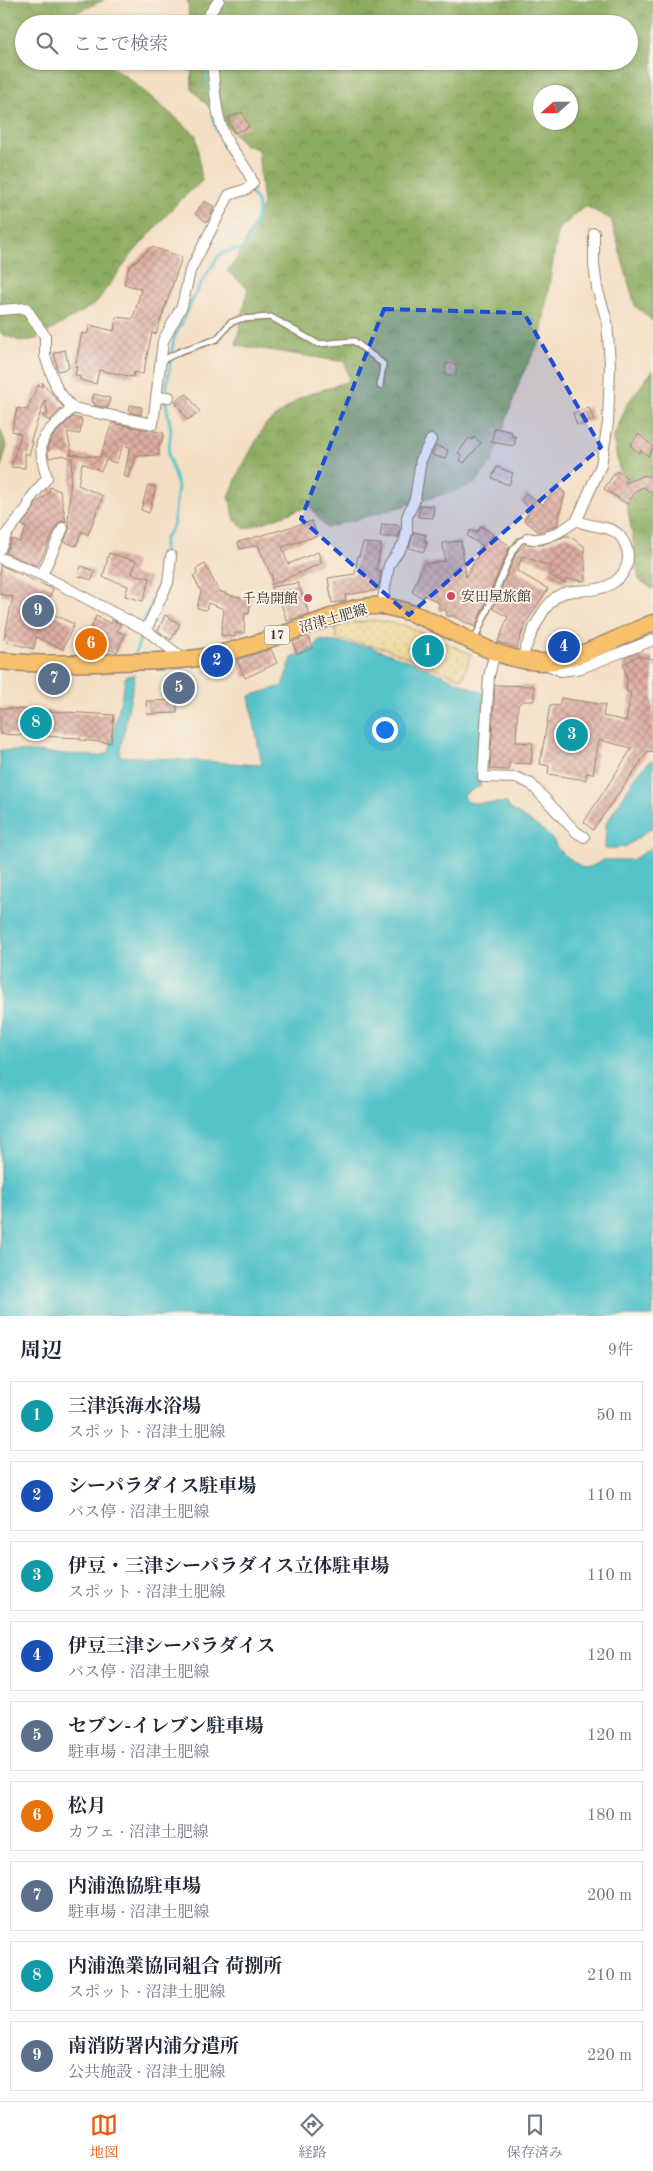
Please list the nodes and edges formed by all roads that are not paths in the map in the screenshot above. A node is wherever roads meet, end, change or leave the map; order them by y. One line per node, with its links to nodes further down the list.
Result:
1 (219, 0): 2 (street)
2 (210, 15)
3 (213, 70): 6 (street)
4 (594, 233): 12 (street)
5 (0, 310): 10 (street)
6 (161, 361): 7 (lane); 9 (street)
7 (380, 386)
8 (169, 396): 9 (street)
9 (157, 398): 10 (street)
10 (72, 408): 15 (street)
11 (431, 440): 19 (street)
12 (577, 520): 14 (street); 27 (street)
13 (63, 528): 18 (street)
14 (528, 538): 23 (lane)
15 (0, 549)
16 (171, 556): 21 (street)
17 (0, 558): 18 (street)
18 (42, 575): 21 (street)
19 (382, 606): 23 (main road, 沼津土肥線 / 17); 26 (main road, 沼津土肥線 / 17)
20 (653, 623): 28 (main road, 沼津土肥線 / 17)
21 (146, 630): 26 (street)
22 (653, 640): 28 (street)
23 (474, 642): 24 (main road, 沼津土肥線 / 17)
24 (495, 652): 27 (main road, 沼津土肥線 / 17); 29 (street)
25 (0, 660): 26 (main road, 沼津土肥線 / 17)
26 (185, 660)
27 (521, 660): 28 (main road, 沼津土肥線 / 17)
28 (542, 662)
29 (584, 837)

